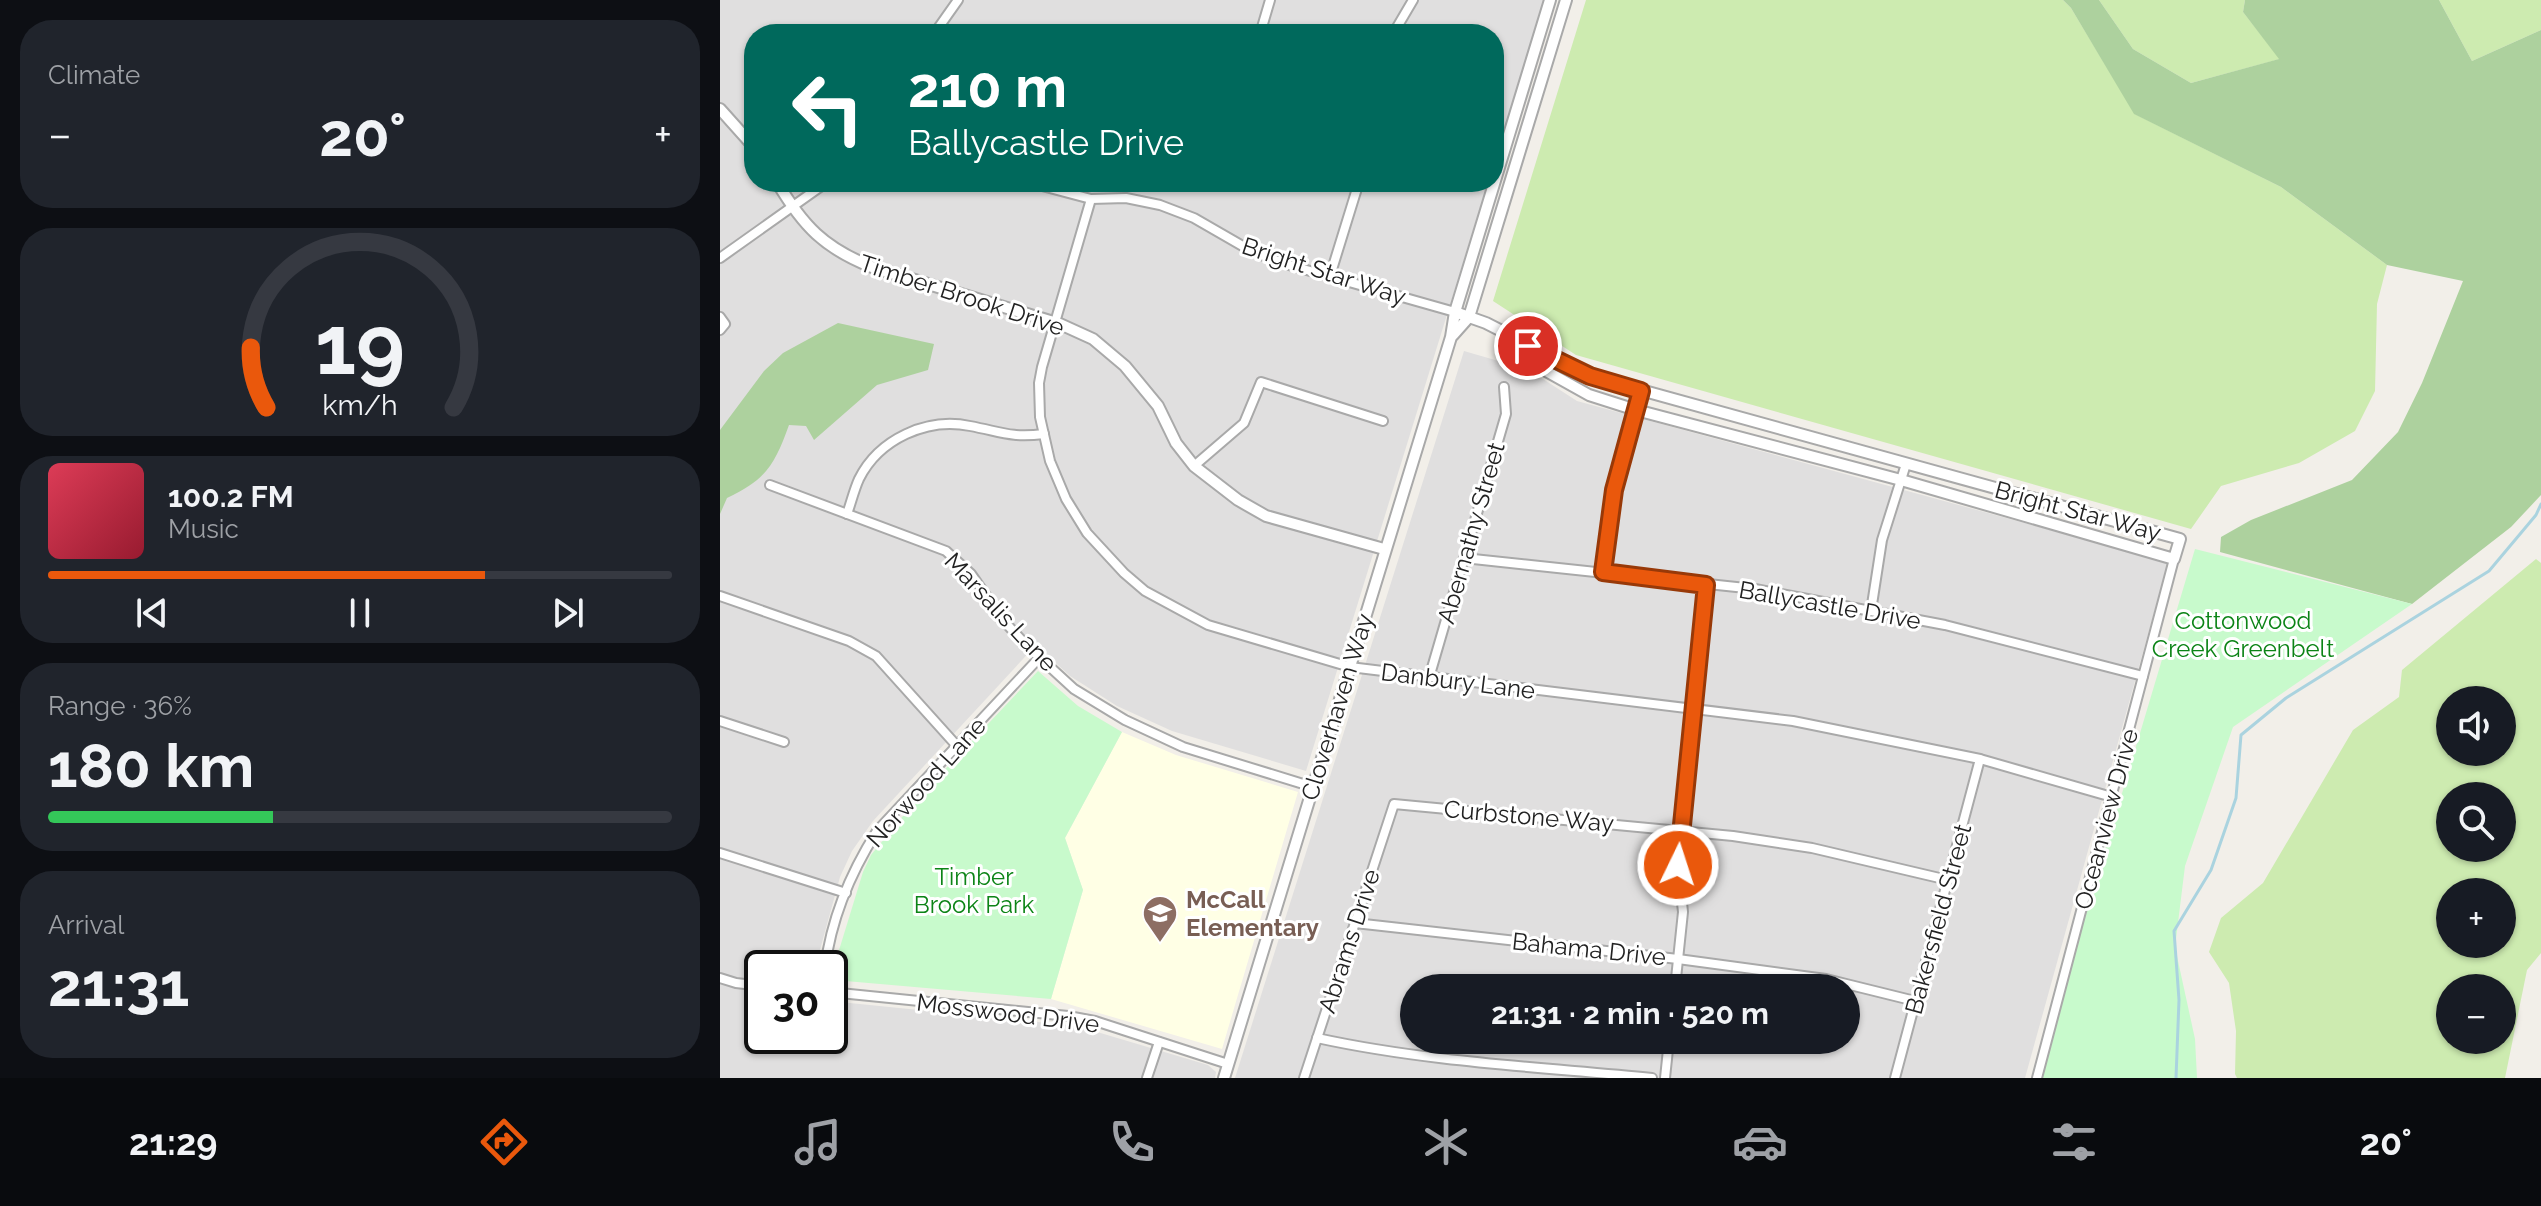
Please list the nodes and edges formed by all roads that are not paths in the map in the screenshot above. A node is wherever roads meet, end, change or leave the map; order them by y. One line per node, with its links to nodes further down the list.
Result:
1 (958, 0): 6 (street)
2 (1270, 0): 7 (street)
3 (1413, 0): 8 (street)
4 (1550, 0): 11 (street, Cloverhaven Way)
5 (1566, 0): 22 (street, Cloverhaven Way)
6 (941, 24)
7 (1263, 24)
8 (1399, 24)
9 (720, 109): 10 (street)
10 (744, 136)
11 (1504, 151)
12 (783, 192): 18 (street, Timber Brook Drive)
13 (814, 192): 18 (street)
14 (1065, 192): 17 (street, Bright Star Way)
15 (1356, 192): 20 (street)
16 (1492, 192): 21 (street, Cloverhaven Way)
17 (1091, 199): 20 (street, Bright Star Way); 23 (street, Danbury Lane)
18 (793, 208): 19 (street); 23 (street, Timber Brook Drive)
19 (720, 258)
20 (1330, 276): 21 (street, Bright Star Way)
21 (1455, 312): 22 (street, Bright Star Way); 24 (street, Cloverhaven Way)
22 (1469, 317): 24 (street, Cloverhaven Way); 25 (street, Bright Star Way)
23 (1056, 323): 30 (street, Danbury Lane); 32 (street, Timber Brook Drive)
24 (1451, 337): 36 (street, Cloverhaven Way)
25 (1528, 346): 27 (street, Bright Star Way); 28 (street, Bright Star Way)
26 (1504, 387): 37 (street, Abernathy Street)
27 (1641, 391): 28 (street); 31 (street, Bright Star Way)
28 (1636, 410): 33 (street, Bright Star Way); 39 (street)
29 (1383, 421): 32 (street)
30 (1044, 434): 35 (street); 44 (street, Danbury Lane)
31 (1906, 464): 33 (street); 38 (street, Bright Star Way)
32 (1194, 466): 36 (street, Timber Brook Drive)
33 (1901, 480): 38 (street, Bright Star Way); 42 (street)
34 (770, 485): 35 (street, Marsalis Lane)
35 (847, 514): 43 (street, Marsalis Lane)
36 (1384, 549): 44 (street, Cloverhaven Way)
37 (1464, 558): 39 (street, Ballycastle Drive); 46 (street, Abernathy Street)
38 (2174, 559): 45 (street, Oceanview Drive)
39 (1603, 572): 40 (street, Ballycastle Drive)
40 (1706, 585): 42 (street, Ballycastle Drive); 47 (street)
41 (720, 596): 50 (street)
42 (1871, 611): 45 (street, Ballycastle Drive)
43 (1039, 658): 50 (street, Norwood Lane); 52 (street, Marsalis Lane)
44 (1350, 667): 46 (street, Danbury Lane); 52 (street, Cloverhaven Way)
45 (2143, 676): 53 (street, Oceanview Drive)
46 (1429, 678): 47 (street, Danbury Lane)
47 (1695, 711): 51 (street, Danbury Lane); 55 (street)
48 (720, 721): 49 (street)
49 (784, 742)
50 (957, 746): 58 (street, Norwood Lane)
51 (1980, 759): 53 (street, Danbury Lane); 57 (street, Bakersfield Street)
52 (1313, 787): 70 (street, Cloverhaven Way)
53 (2112, 797): 77 (street, Oceanview Drive)
54 (1394, 804): 55 (street, Curbstone Way); 59 (street, Abrams Drive)
55 (1680, 830): 57 (street, Curbstone Way); 61 (street)
56 (720, 853): 58 (street)
57 (1948, 880): 66 (street, Bakersfield Street)
58 (846, 893): 60 (street, Norwood Lane)
59 (1355, 923): 61 (street, Bahama Drive); 67 (street, Abrams Drive)
60 (828, 950)
61 (1678, 959): 62 (street); 66 (street, Bahama Drive)
62 (1676, 974)
63 (720, 978): 64 (street)
64 (744, 984)
65 (848, 994): 68 (street, Mosswood Drive)
66 (1915, 1001): 76 (street, Bakersfield Street)
67 (1317, 1038): 73 (street, Abrams Drive); 74 (street)
68 (1159, 1042): 70 (street, Mosswood Drive); 71 (street)
69 (1668, 1054): 75 (street)
70 (1228, 1064): 72 (street, Cloverhaven Way)
71 (1147, 1078)
72 (1224, 1078)
73 (1304, 1078)
74 (1652, 1078)
75 (1665, 1078)
76 (1895, 1078)
77 (2037, 1078)

